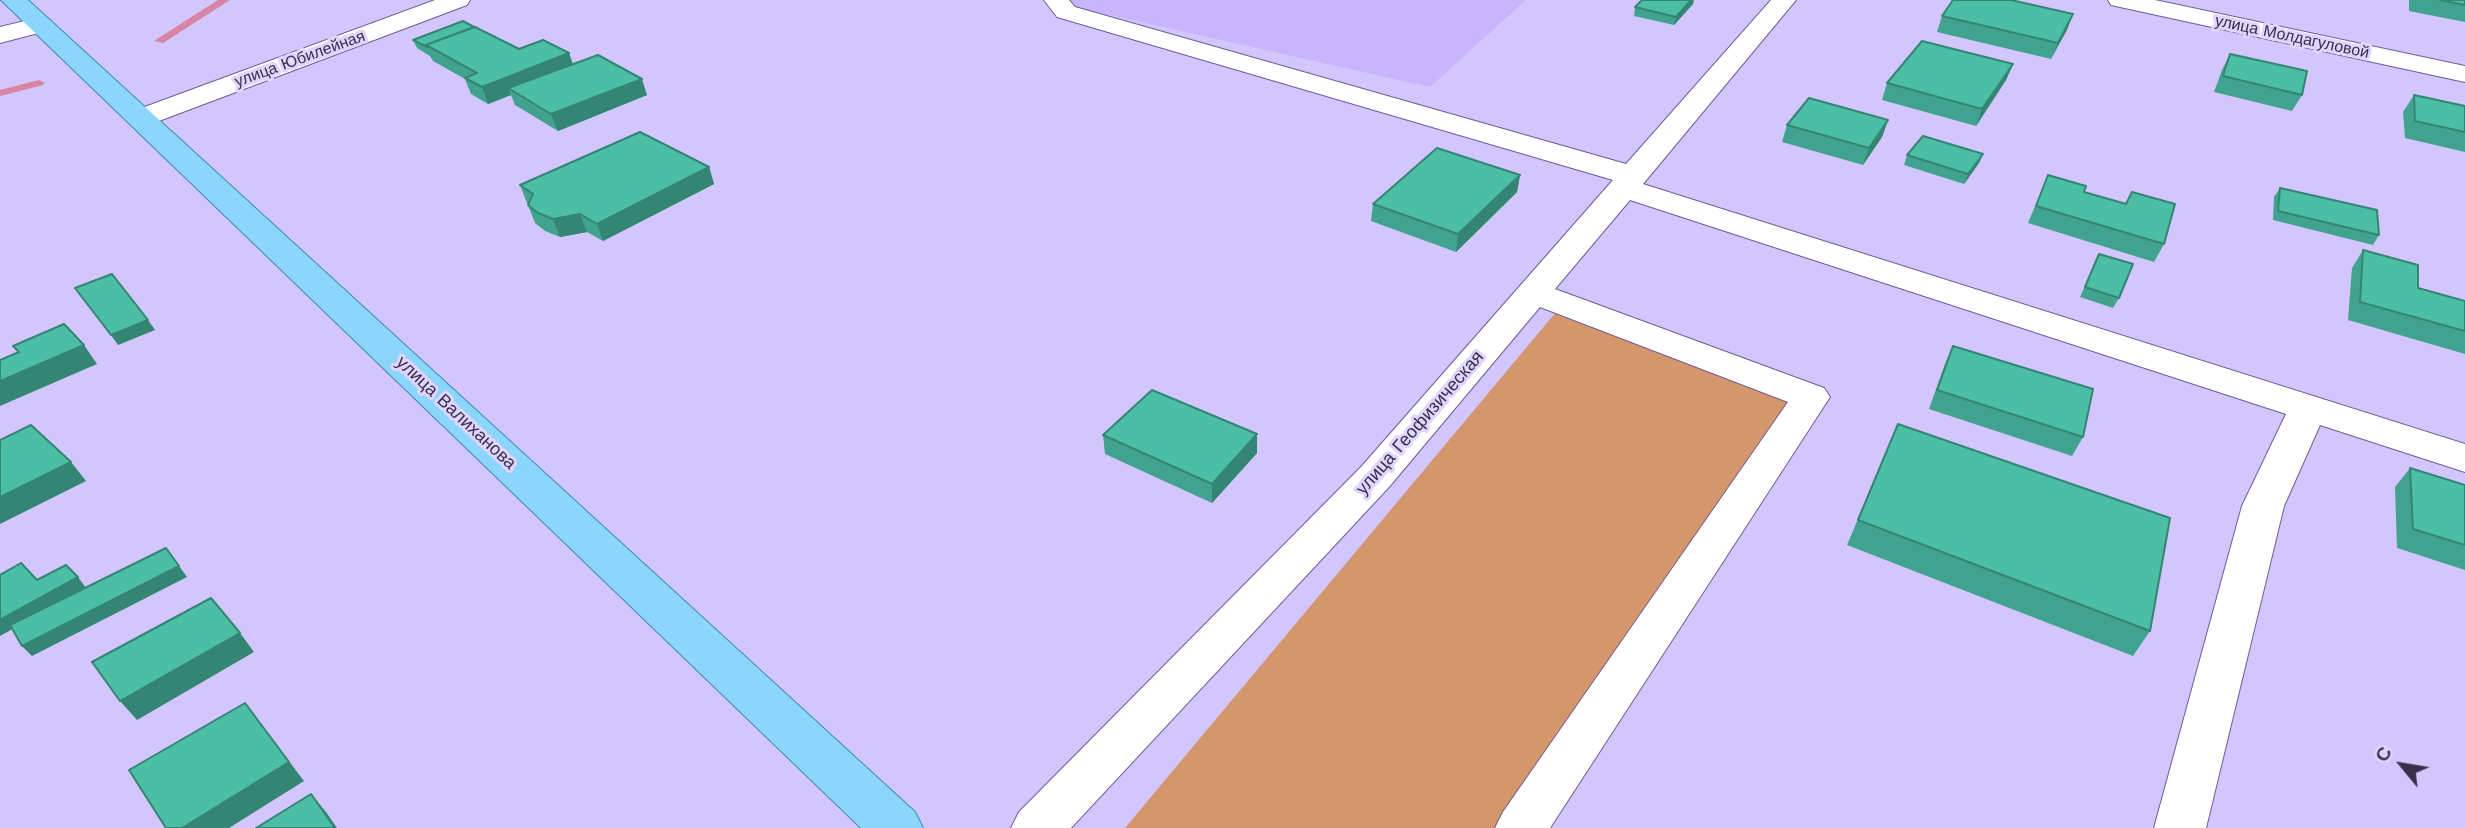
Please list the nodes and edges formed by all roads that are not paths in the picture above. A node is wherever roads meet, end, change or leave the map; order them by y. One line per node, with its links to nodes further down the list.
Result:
1 (13, 0): 6 (main road, улица Валиханова)
2 (458, 0): 9 (street, улица Юбилейная)
3 (1056, 0): 10 (street)
4 (1784, 0): 10 (street, улица Геофизическая)
5 (2119, 0): 8 (street, улица Молдагуловой)
6 (41, 25): 7 (street); 9 (main road, улица Валиханова)
7 (0, 35)
8 (2465, 74)
9 (141, 118): 14 (main road, улица Валиханова)
10 (1629, 182): 11 (street, улица Геофизическая); 12 (street)
11 (1533, 293): 15 (street, улица Геофизическая); 16 (street)
12 (2308, 409): 13 (street); 17 (street)
13 (2465, 458)
14 (897, 828)
15 (1037, 828)
16 (1521, 828)
17 (2180, 828)

